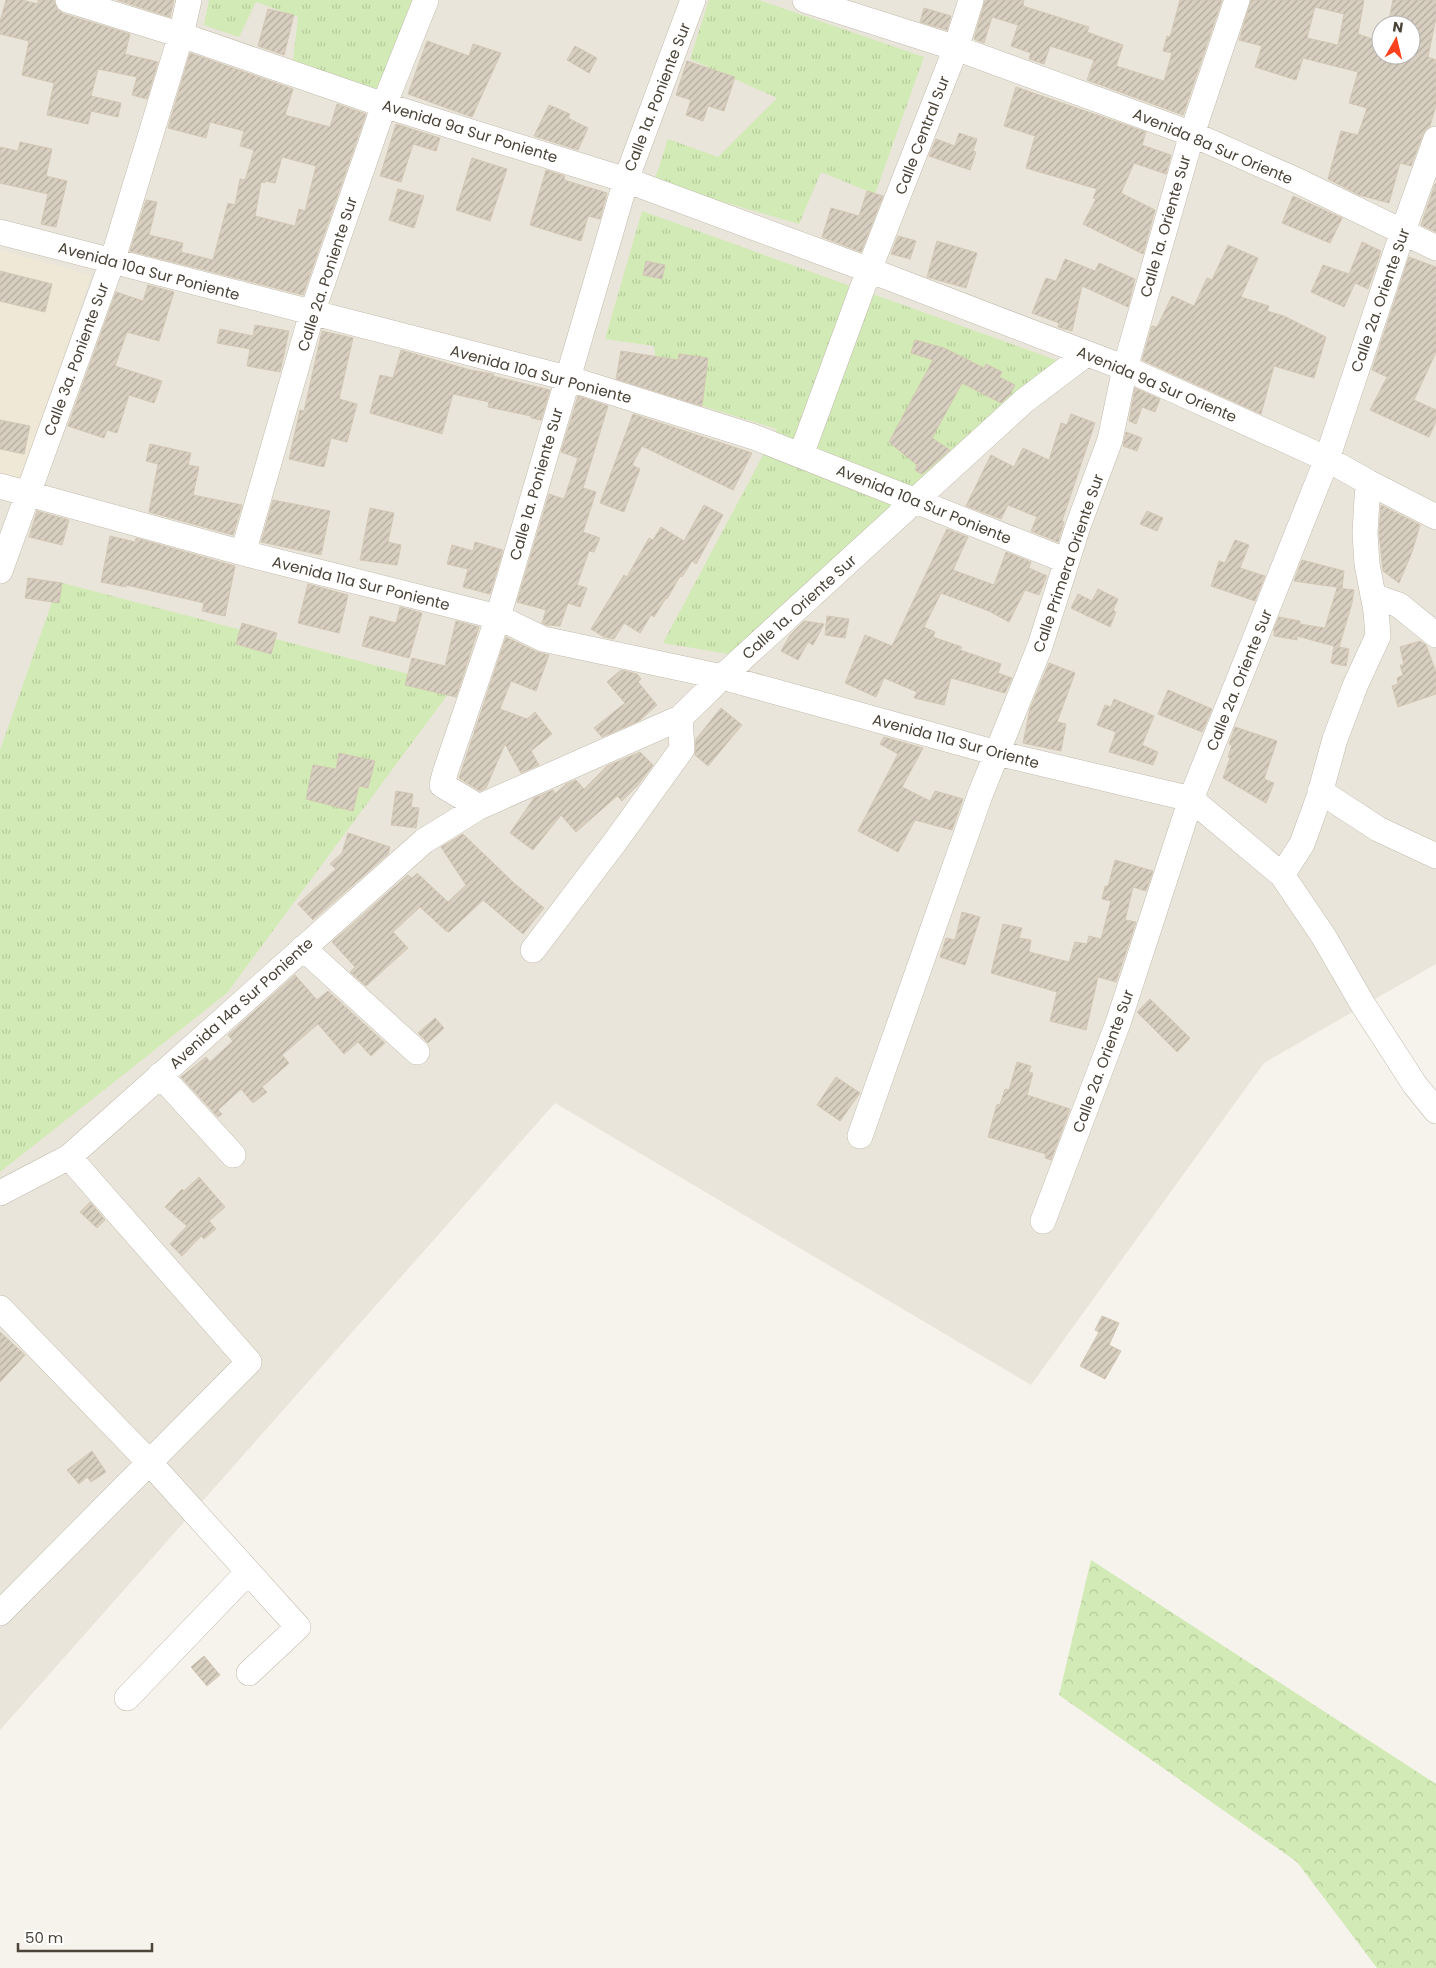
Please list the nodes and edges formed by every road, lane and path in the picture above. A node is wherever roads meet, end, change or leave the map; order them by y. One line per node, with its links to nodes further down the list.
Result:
1 (68, 0): 8 (street, Avenida 9a Sur Poniente)
2 (189, 0): 8 (street, Calle 3a. Poniente Sur)
3 (426, 0): 10 (street, Calle 2a. Poniente Sur)
4 (693, 0): 13 (street, Calle 1a. Poniente Sur)
5 (806, 0): 9 (street, Avenida 8a Sur Oriente)
6 (971, 0): 9 (street, Calle Central Sur)
7 (1238, 0): 11 (street, Calle 1a. Oriente Sur)
8 (181, 35): 10 (street, Avenida 9a Sur Poniente); 17 (street, Calle 3a. Poniente Sur)
9 (956, 48): 11 (street, Avenida 8a Sur Oriente); 18 (street, Calle Central Sur)
10 (384, 105): 13 (street, Avenida 9a Sur Poniente); 19 (street, Calle 2a. Poniente Sur)
11 (1192, 134): 14 (street, Avenida 8a Sur Oriente); 21 (street, Calle 1a. Oriente Sur)
12 (1436, 140): 14 (street, Calle 2a. Oriente Sur)
13 (626, 180): 18 (street, Avenida 9a Sur Poniente); 22 (street, Calle 1a. Poniente Sur)
14 (1403, 231): 16 (street, Avenida 8a Sur Oriente); 24 (street, Calle 2a. Oriente Sur)
15 (0, 232): 17 (street, Avenida 10a Sur Poniente)
16 (1436, 248)
17 (112, 262): 19 (street, Avenida 10a Sur Poniente); 27 (street, Calle 3a. Poniente Sur)
18 (870, 270): 20 (street, Avenida 9a Sur Oriente); 23 (street, Calle Central Sur)
19 (312, 313): 22 (street, Avenida 10a Sur Poniente); 30 (street, Calle 2a. Poniente Sur)
20 (1086, 354): 21 (street, Avenida 9a Sur Oriente); 28 (street, Calle 1a. Oriente Sur)
21 (1125, 368): 24 (street, Avenida 9a Sur Oriente); 31 (street, Calle Primera Oriente Sur)
22 (567, 378): 23 (street, Avenida 10a Sur Poniente); 34 (street, Calle 1a. Poniente Sur)
23 (801, 455): 28 (street, Avenida 10a Sur Poniente)
24 (1327, 459): 25 (street, Avenida 9a Sur Oriente); 40 (street, Calle 2a. Oriente Sur)
25 (1368, 482): 29 (street, Avenida 9a Sur Oriente); 33 (street)
26 (0, 486): 27 (street, Avenida 11a Sur Poniente)
27 (27, 494): 30 (street, Avenida 11a Sur Poniente); 32 (street, Calle 3a. Poniente Sur)
28 (917, 500): 31 (street, Avenida 10a Sur Poniente); 36 (street, Calle 1a. Oriente Sur)
29 (1436, 517)
30 (243, 553): 34 (street, Avenida 11a Sur Poniente)
31 (1067, 561): 38 (street, Calle Primera Oriente Sur)
32 (0, 571)
33 (1373, 596): 35 (street); 39 (street)
34 (498, 617): 36 (street, Avenida 11a Sur Poniente); 41 (street, Calle 1a. Poniente Sur)
35 (1436, 635)
36 (722, 677): 37 (street, Calle 1a. Oriente Sur); 38 (street, Avenida 11a Sur Oriente)
37 (680, 718): 41 (street, Calle 1a. Oriente Sur); 45 (street)
38 (997, 754): 40 (street, Avenida 11a Sur Oriente); 49 (street, Calle Primera Oriente Sur)
39 (1320, 791): 42 (street); 43 (street)
40 (1191, 799): 43 (street); 53 (street, Calle 2a. Oriente Sur)
41 (480, 807): 44 (street, Avenida 14a Sur Poniente)
42 (1436, 856)
43 (1282, 875): 48 (street)
44 (303, 948): 46 (street); 47 (street, Avenida 14a Sur Poniente)
45 (533, 950)
46 (417, 1052)
47 (160, 1075): 50 (street); 51 (street, Avenida 14a Sur Poniente)
48 (1436, 1111)
49 (860, 1136)
50 (233, 1155)
51 (69, 1157): 52 (street, Avenida 14a Sur Poniente); 55 (street)
52 (0, 1193)
53 (1043, 1221)
54 (0, 1308): 55 (street)
55 (150, 1463): 56 (street); 57 (street)
56 (248, 1572): 58 (street); 59 (street)
57 (0, 1614)
58 (249, 1673)
59 (127, 1698)

